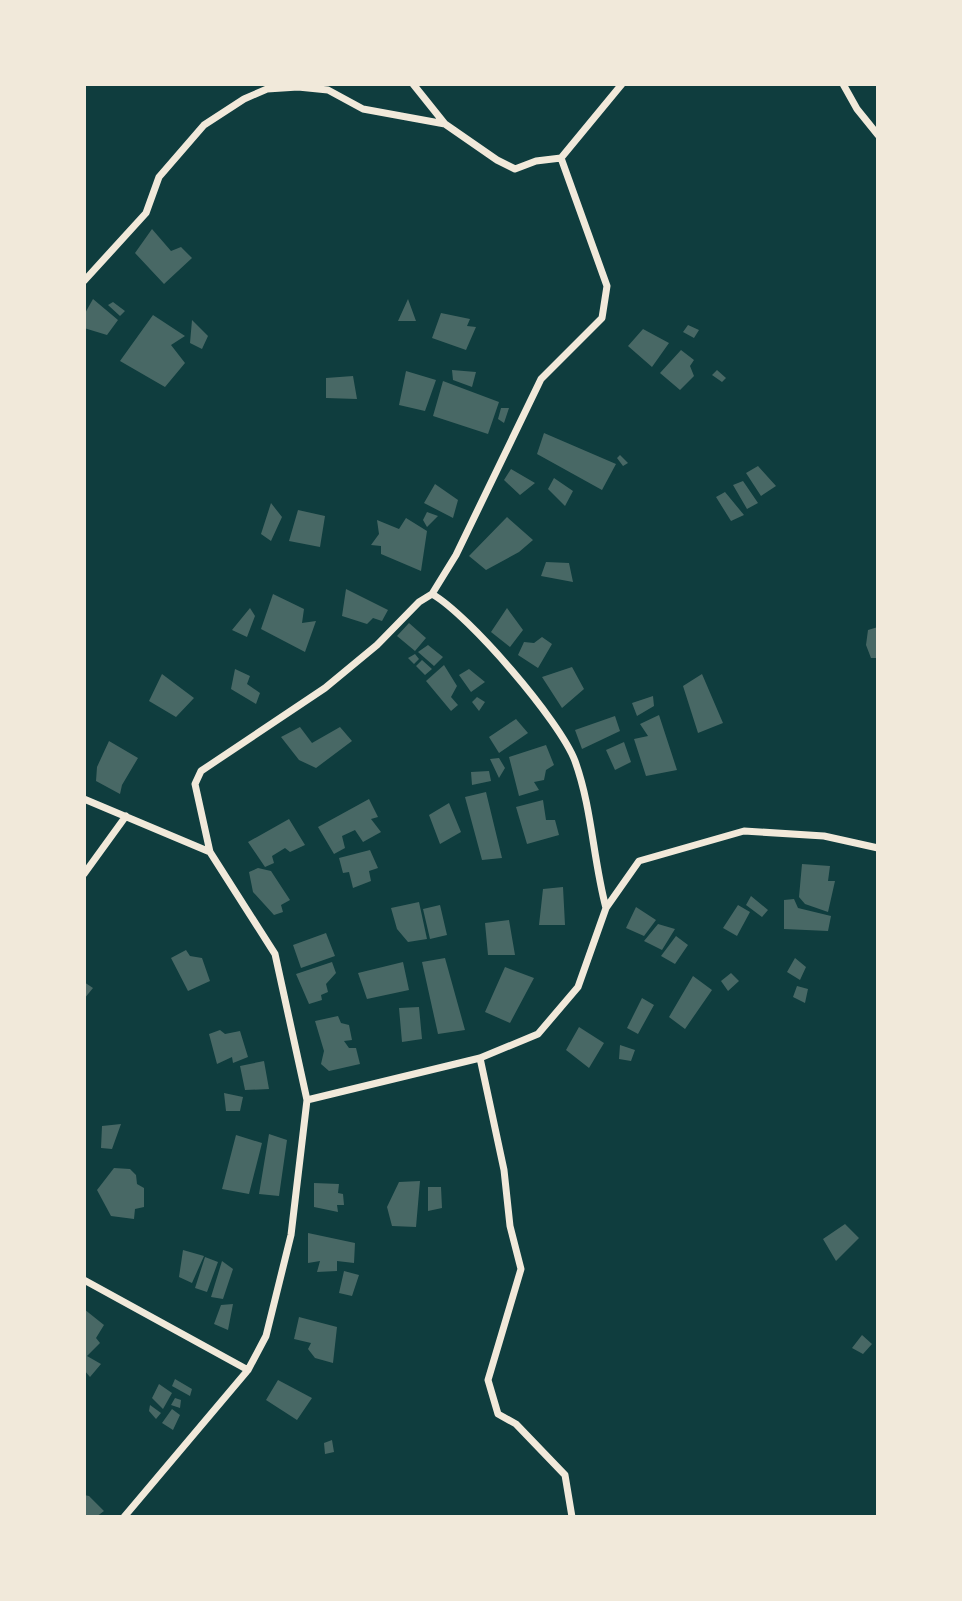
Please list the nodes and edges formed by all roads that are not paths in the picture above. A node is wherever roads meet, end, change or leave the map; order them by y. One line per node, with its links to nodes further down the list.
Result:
1 (413, 84): 4 (street)
2 (622, 84): 6 (street)
3 (843, 84): 5 (street)
4 (444, 124): 6 (street); 7 (street)
5 (878, 135)
6 (561, 158): 8 (street)
7 (84, 281)
8 (432, 594): 12 (street); 14 (street)
9 (84, 799): 10 (street)
10 (127, 816): 12 (street); 13 (street)
11 (878, 848): 14 (street)
12 (210, 852): 16 (street)
13 (84, 874)
14 (606, 908): 15 (street)
15 (480, 1058): 16 (street); 20 (street)
16 (307, 1100): 18 (street)
17 (84, 1280): 18 (street)
18 (248, 1370): 19 (street)
19 (124, 1517)
20 (572, 1517)

